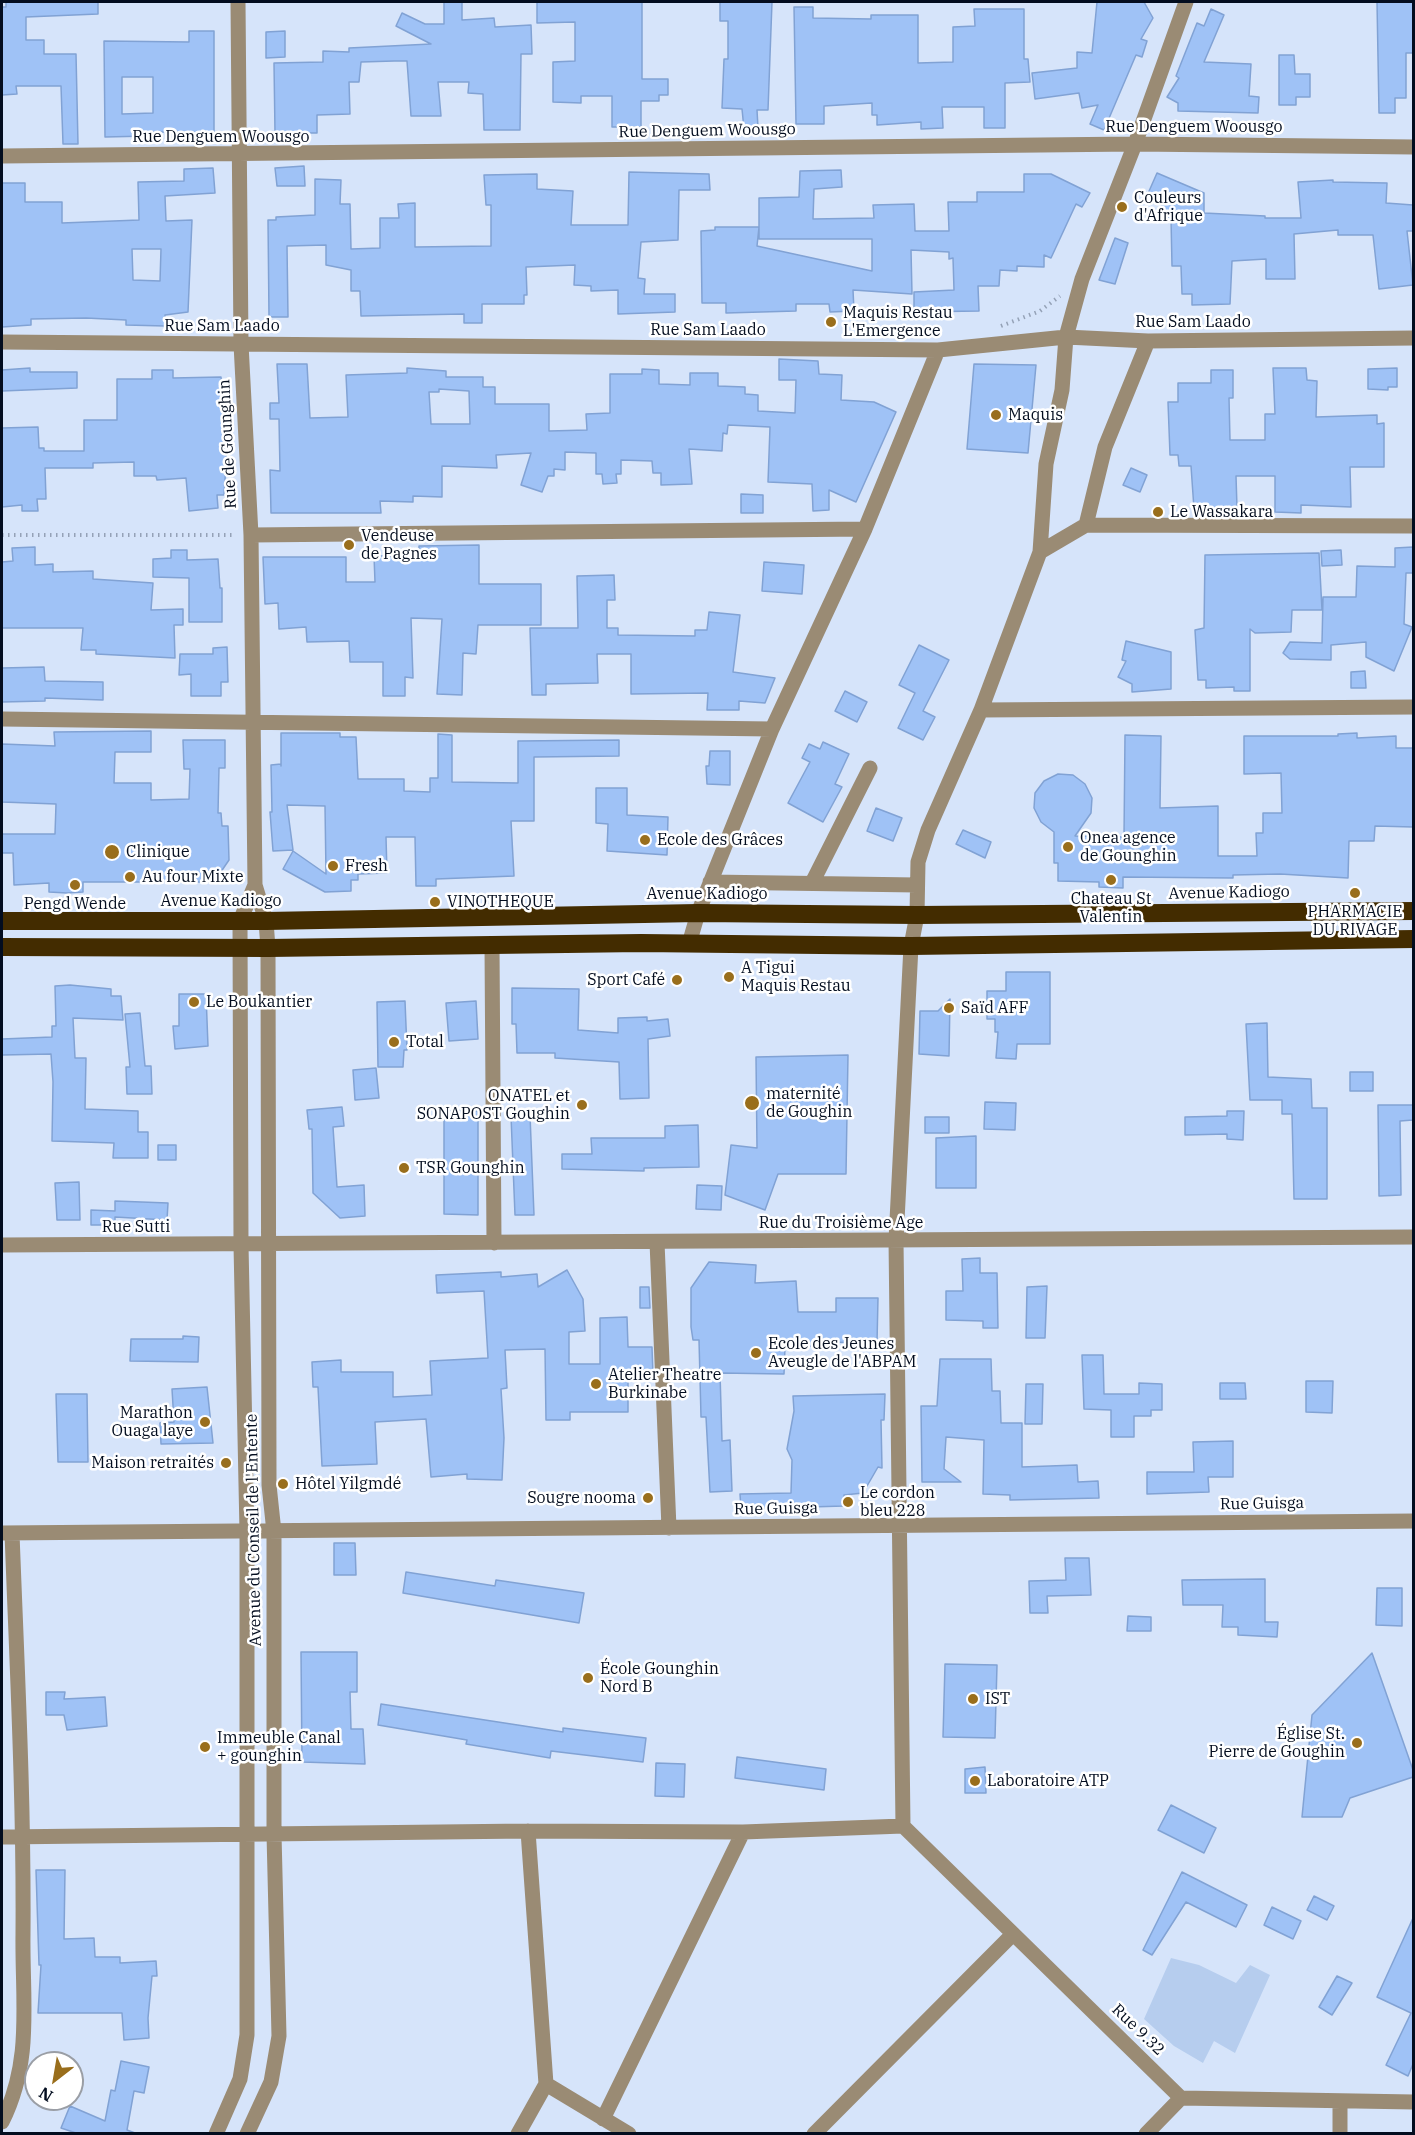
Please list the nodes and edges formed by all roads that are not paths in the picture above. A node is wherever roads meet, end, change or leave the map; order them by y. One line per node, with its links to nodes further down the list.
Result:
1 (238, 2): 5 (street, Rue de Gounghin)
2 (1186, 2): 3 (street)
3 (1135, 144): 4 (street, Rue Denguem Woousgo); 5 (street, Rue Denguem Woousgo); 7 (street)
4 (1413, 147)
5 (240, 155): 6 (street, Rue Denguem Woousgo); 11 (street, Rue de Gounghin)
6 (2, 156)
7 (1066, 337): 9 (street, Rue Sam Laado); 12 (street, Rue Sam Laado); 17 (street)
8 (1413, 338): 9 (street, Rue Sam Laado)
9 (1148, 341): 13 (street)
10 (2, 342): 11 (street, Rue Sam Laado)
11 (241, 344): 12 (street, Rue Sam Laado); 16 (street, Rue de Gounghin)
12 (938, 350): 15 (street)
13 (1086, 525): 14 (street); 17 (street)
14 (1413, 526)
15 (865, 529): 16 (street); 22 (street)
16 (251, 535): 21 (street, Rue de Gounghin)
17 (1040, 552): 19 (street)
18 (1413, 707): 19 (street)
19 (981, 710): 27 (street)
20 (2, 719): 21 (street)
21 (253, 722): 22 (street); 26 (street, Rue de Gounghin)
22 (772, 729): 24 (street)
23 (870, 768): 25 (street)
24 (710, 882): 25 (street); 29 (street)
25 (812, 883): 27 (street)
26 (255, 885): 32 (street, Rue de Gounghin); 33 (street, Rue de Gounghin)
27 (917, 885): 30 (street)
28 (1413, 911): 30 (highway, Avenue Kadiogo)
29 (698, 913): 30 (highway, Avenue Kadiogo); 33 (highway, Avenue Kadiogo); 35 (street)
30 (917, 915): 37 (street)
31 (2, 921): 32 (highway, Avenue Kadiogo)
32 (240, 921): 33 (highway, Avenue Kadiogo); 39 (street, Avenue du Conseil de l'Entente)
33 (266, 921): 40 (street, Avenue du Conseil de l'Entente)
34 (1413, 939): 37 (highway)
35 (689, 944): 36 (highway); 37 (highway)
36 (492, 946): 40 (highway); 44 (street)
37 (911, 946): 42 (street)
38 (2, 947): 39 (highway)
39 (240, 948): 40 (highway); 46 (street, Avenue du Conseil de l'Entente)
40 (267, 948): 47 (street, Avenue du Conseil de l'Entente)
41 (1413, 1236): 42 (street, Rue du Troisième Age)
42 (896, 1240): 43 (street, Rue du Troisième Age); 49 (street)
43 (657, 1242): 44 (street, Rue du Troisième Age); 50 (street)
44 (494, 1243): 47 (street, Rue du Troisième Age)
45 (2, 1245): 46 (street, Rue Sutti)
46 (241, 1245): 47 (street, Rue Sutti); 51 (street, Avenue du Conseil de l'Entente)
47 (270, 1245): 52 (street, Avenue du Conseil de l'Entente)
48 (1413, 1521): 49 (street, Rue Guisga)
49 (899, 1526): 50 (street, Rue Guisga); 54 (street)
50 (669, 1528): 52 (street, Rue Guisga)
51 (247, 1532): 52 (street, Rue Guisga); 53 (street, Rue Guisga); 57 (street, Avenue du Conseil de l'Entente)
52 (274, 1532): 58 (street, Avenue du Conseil de l'Entente)
53 (7, 1533): 60 (street)
54 (903, 1826): 56 (street); 61 (street, Rue 9.32)
55 (528, 1831): 56 (street); 58 (street); 62 (street)
56 (743, 1833): 66 (street)
57 (248, 1834): 58 (street); 60 (street); 68 (street, Avenue du Conseil de l'Entente)
58 (274, 1834): 69 (street, Avenue du Conseil de l'Entente)
59 (2, 1837): 60 (street)
60 (23, 1837): 67 (street)
61 (1013, 1934): 63 (street, Rue 9.32); 72 (street)
62 (546, 2085): 66 (street); 70 (street)
63 (1181, 2098): 64 (street); 73 (street)
64 (1340, 2101): 65 (street); 74 (street)
65 (1413, 2102)
66 (603, 2119): 71 (street)
67 (2, 2122)
68 (216, 2133)
69 (247, 2133)
70 (518, 2133)
71 (628, 2133)
72 (814, 2133)
73 (1146, 2133)
74 (1340, 2133)

